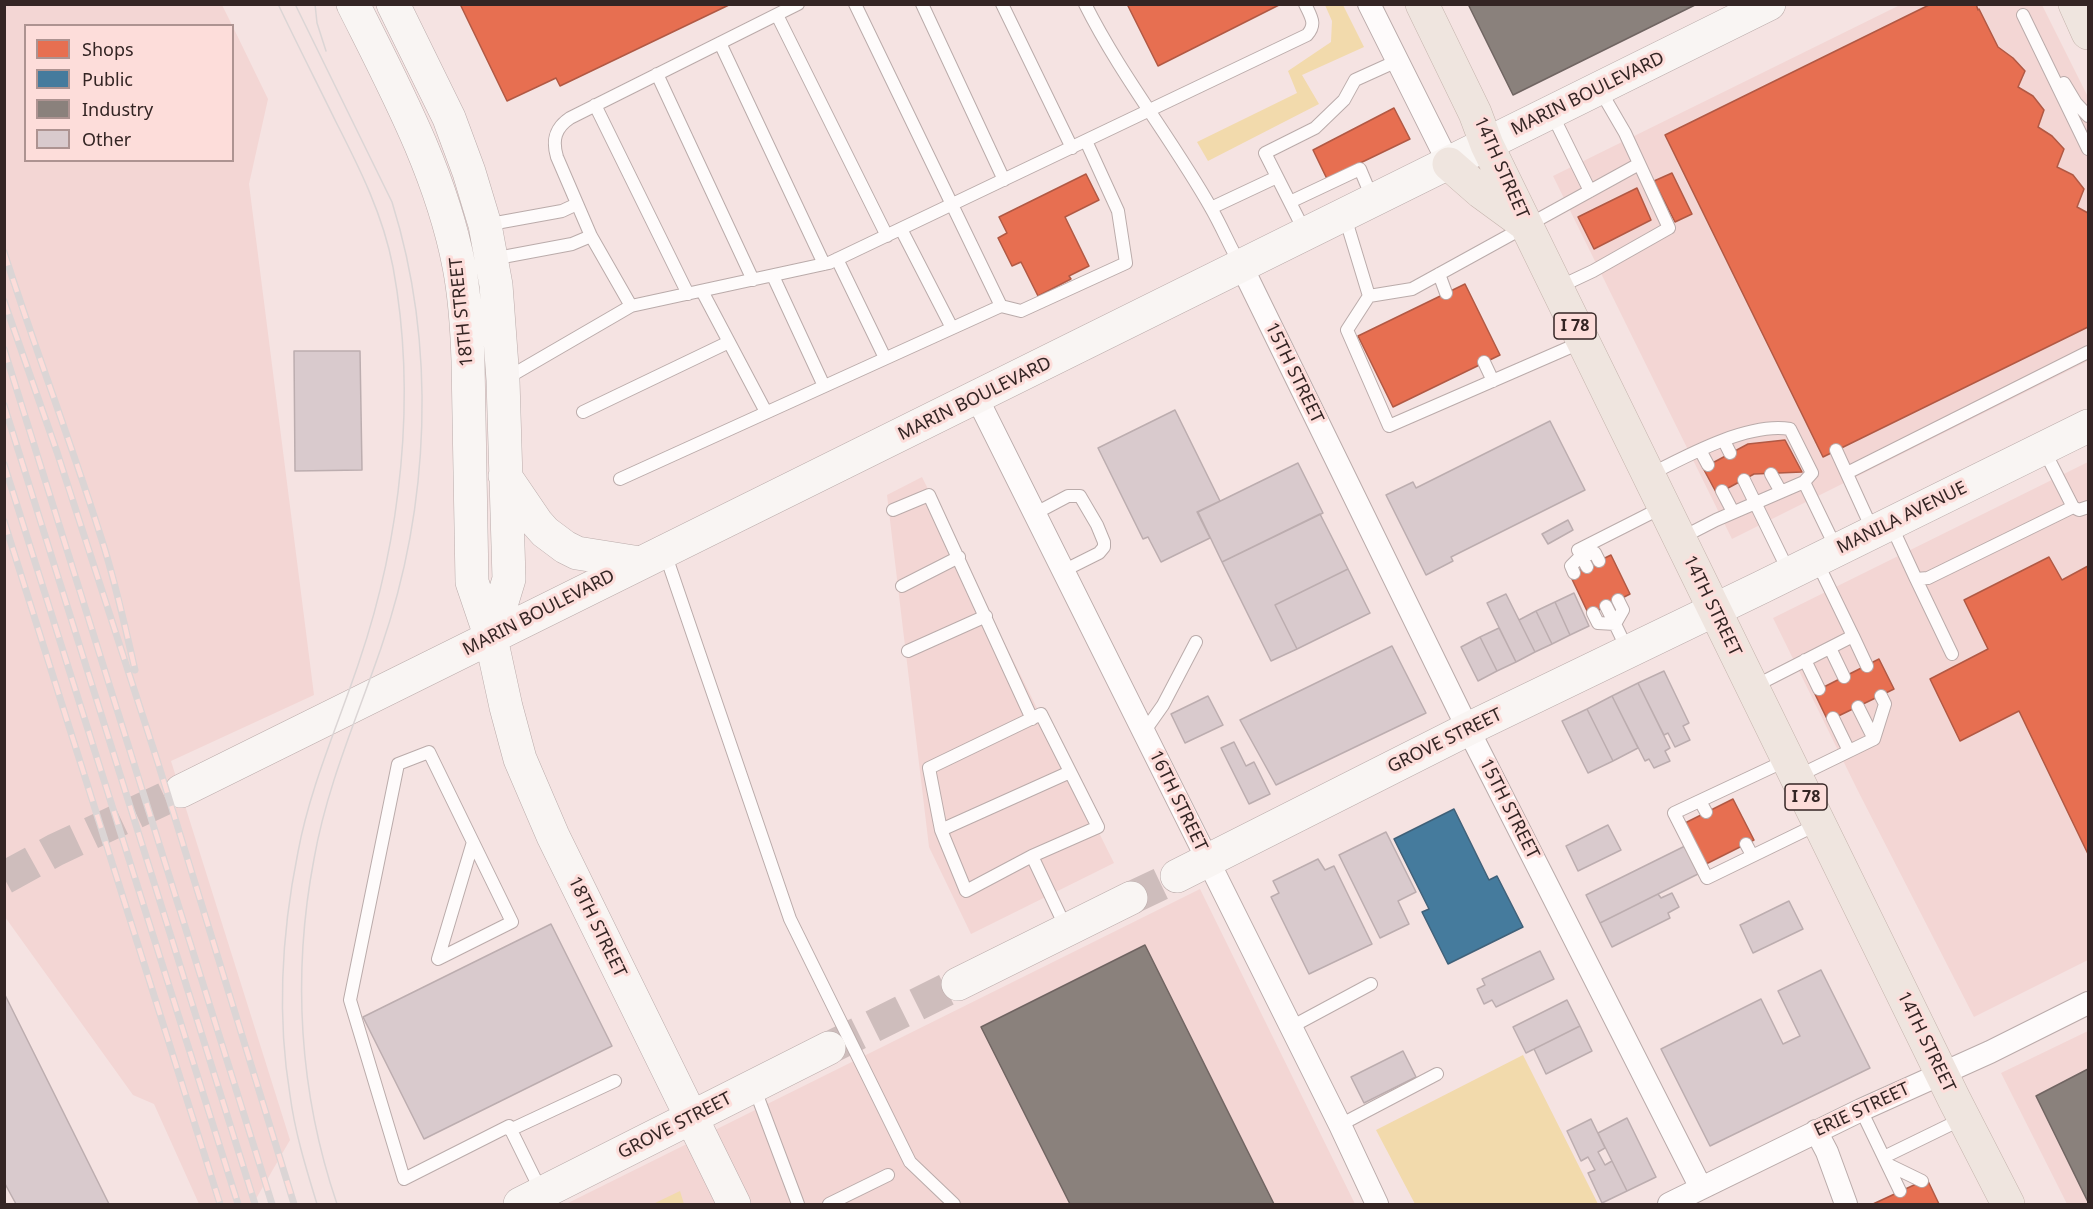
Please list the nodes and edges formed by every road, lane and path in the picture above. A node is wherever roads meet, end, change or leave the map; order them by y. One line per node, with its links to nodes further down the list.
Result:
1 (353, 4): 39 (street, 18TH STREET)
2 (393, 4): 39 (street, 18TH STREET)
3 (798, 4): 14 (lane)
4 (855, 4): 35 (lane)
5 (922, 4): 31 (lane)
6 (1002, 4): 26 (lane)
7 (1085, 4): 21 (lane)
8 (1305, 4): 21 (lane)
9 (1369, 4): 17 (street)
10 (1422, 4): 25 (highway, 14TH STREET / I 78)
11 (2075, 4): 15 (highway)
12 (1760, 7): 19 (street, MARIN BOULEVARD)
13 (2020, 10): 23 (lane); 27 (lane)
14 (777, 15): 16 (lane); 43 (lane)
15 (2088, 33)
16 (720, 43): 18 (lane); 46 (lane)
17 (1397, 61): 28 (street); 30 (lane)
18 (657, 74): 20 (lane); 50 (lane)
19 (1599, 89): 22 (street, MARIN BOULEVARD); 29 (lane)
20 (595, 105): 34 (lane); 54 (lane)
21 (1150, 111): 24 (lane); 36 (lane)
22 (1551, 112): 25 (street, MARIN BOULEVARD); 32 (lane)
23 (2088, 116)
24 (1086, 141): 26 (lane); 57 (lane)
25 (1486, 145): 28 (street, MARIN BOULEVARD); 38 (highway, 14TH STREET / I 78)
26 (1072, 148): 31 (lane)
27 (2088, 149)
28 (1449, 164): 37 (street, MARIN BOULEVARD); 38 (highway)
29 (1639, 164): 32 (lane); 51 (lane)
30 (1277, 177): 33 (lane); 36 (lane)
31 (1004, 180): 35 (lane)
32 (1590, 191): 38 (lane)
33 (1290, 202): 37 (lane); 41 (lane)
34 (577, 204): 39 (lane); 42 (lane)
35 (953, 204): 40 (lane); 57 (lane)
36 (1211, 208): 47 (lane)
37 (1359, 208): 41 (street, MARIN BOULEVARD); 55 (lane)
38 (1526, 225): 48 (lane); 51 (highway, 14TH STREET / I 78)
39 (468, 229): 45 (street, 18TH STREET)
40 (901, 229): 43 (lane); 58 (lane)
41 (1307, 235): 47 (street, MARIN BOULEVARD)
42 (591, 236): 45 (lane); 56 (lane)
43 (887, 236): 44 (lane)
44 (837, 259): 46 (lane); 62 (lane)
45 (475, 262): 64 (street, 18TH STREET); 110 (street, 18TH STREET)
46 (824, 264): 49 (lane)
47 (1242, 267): 67 (street, MARIN BOULEVARD); 125 (street, 15TH STREET)
48 (1438, 274): 53 (lane); 55 (lane)
49 (773, 276): 50 (lane); 66 (lane)
50 (753, 280): 52 (lane)
51 (1557, 288): 60 (highway, 14TH STREET / I 78)
52 (702, 291): 54 (lane); 59 (lane)
53 (1446, 293)
54 (688, 294): 56 (lane)
55 (1369, 296): 65 (lane)
56 (631, 306): 64 (lane)
57 (1001, 306): 58 (lane)
58 (952, 328): 62 (lane)
59 (729, 342): 68 (lane); 69 (lane)
60 (1583, 342): 65 (lane); 80 (highway, 14TH STREET / I 78)
61 (2088, 352): 77 (lane)
62 (885, 358): 66 (lane)
63 (1484, 362): 65 (lane)
64 (503, 380): 79 (street, 18TH STREET)
65 (1493, 381)
66 (824, 386): 69 (lane)
67 (977, 398): 92 (street, 16TH STREET); 95 (street, MARIN BOULEVARD)
68 (583, 412)
69 (766, 412): 81 (lane)
70 (2088, 426): 72 (street, MANILA AVENUE)
71 (1724, 441): 73 (lane); 75 (lane); 83 (lane)
72 (2043, 448): 88 (lane); 93 (street, MANILA AVENUE)
73 (1700, 450): 76 (lane); 80 (lane)
74 (1836, 450): 77 (lane)
75 (1730, 453)
76 (1708, 465)
77 (1847, 473): 93 (lane)
78 (1772, 474): 85 (lane)
79 (505, 476): 95 (street); 110 (street, 18TH STREET)
80 (1648, 476): 87 (highway, 14TH STREET / I 78)
81 (620, 479)
82 (1744, 480): 86 (lane)
83 (1804, 482): 85 (lane); 99 (lane)
84 (1722, 491): 91 (lane)
85 (1781, 492): 86 (lane)
86 (1755, 503): 91 (lane); 99 (lane)
87 (1664, 507): 94 (highway, 14TH STREET / I 78); 97 (lane)
88 (2073, 507): 89 (lane); 102 (lane)
89 (2088, 507)
90 (893, 510): 96 (lane)
91 (1734, 512): 94 (lane)
92 (1035, 514): 100 (street, 16TH STREET); 100 (lane)
93 (1882, 528): 99 (street, MANILA AVENUE); 102 (lane)
94 (1680, 538): 106 (highway, 14TH STREET / I 78)
95 (652, 556): 110 (street, MARIN BOULEVARD); 164 (lane)
96 (958, 557): 103 (lane); 108 (lane)
97 (1584, 561): 98 (lane); 101 (lane)
98 (1599, 561)
99 (1814, 561): 106 (street, MANILA AVENUE); 109 (lane)
100 (1063, 571): 126 (street, 16TH STREET)
101 (1574, 573)
102 (1916, 579): 115 (lane)
103 (902, 586)
104 (1618, 600): 111 (lane)
105 (1606, 606): 111 (lane)
106 (1714, 610): 111 (street, GROVE STREET); 119 (highway, 14TH STREET / I 78)
107 (1593, 613): 111 (lane)
108 (986, 616): 114 (lane); 124 (lane)
109 (1853, 636): 113 (lane); 117 (lane)
110 (491, 638): 131 (street, MARIN BOULEVARD); 150 (street, 18TH STREET)
111 (1622, 638): 125 (street, GROVE STREET)
112 (1196, 642): 126 (lane)
113 (1830, 648): 116 (lane); 118 (lane)
114 (908, 651)
115 (1952, 654)
116 (1805, 660): 119 (lane); 120 (lane)
117 (1867, 666)
118 (1844, 677)
119 (1752, 687): 129 (highway, 14TH STREET / I 78)
120 (1819, 689)
121 (1881, 696): 127 (lane)
122 (1858, 707): 127 (lane)
123 (1833, 718): 128 (lane)
124 (1032, 719): 130 (lane); 133 (lane)
125 (1468, 729): 136 (street, GROVE STREET); 158 (street, 15TH STREET)
126 (1144, 732): 136 (street, 16TH STREET)
127 (1874, 739): 128 (lane)
128 (1849, 751): 129 (lane)
129 (1792, 768): 132 (highway, 14TH STREET / I 78); 132 (lane)
130 (1070, 772): 133 (lane); 135 (lane)
131 (181, 791)
132 (1819, 824): 145 (highway, 14TH STREET / I 78)
133 (941, 830): 135 (lane)
134 (473, 842): 134 (lane); 153 (lane)
135 (1032, 856): 139 (lane)
136 (1208, 860): 137 (street, GROVE STREET); 143 (street, 16TH STREET)
137 (1177, 876)
138 (1131, 898): 139 (street)
139 (1067, 930): 140 (street)
140 (958, 984)
141 (1371, 984): 143 (lane)
142 (2088, 1003): 145 (street, ERIE STREET)
143 (1291, 1027): 152 (street, 16TH STREET)
144 (829, 1048): 148 (street, GROVE STREET)
145 (1942, 1073): 149 (street, ERIE STREET); 151 (highway, 14TH STREET / I 78)
146 (1437, 1074): 152 (lane)
147 (615, 1080): 153 (lane)
148 (754, 1086): 150 (street, GROVE STREET); 162 (lane)
149 (1861, 1110): 154 (street, ERIE STREET); 155 (lane)
150 (692, 1117): 160 (street, GROVE STREET); 161 (street, 18TH STREET)
151 (1964, 1118): 155 (lane); 168 (highway, 14TH STREET / I 78)
152 (1340, 1125): 165 (street, 16TH STREET)
153 (510, 1130): 160 (lane)
154 (1816, 1131): 158 (street, ERIE STREET); 167 (street)
155 (1885, 1160): 157 (lane); 159 (lane)
156 (888, 1175): 163 (lane)
157 (1922, 1181)
158 (1701, 1188): 166 (street, ERIE STREET)
159 (1900, 1191)
160 (531, 1199)
161 (734, 1204)
162 (798, 1204)
163 (829, 1204)
164 (954, 1204)
165 (1377, 1204)
166 (1669, 1204)
167 (1846, 1204)
168 (2008, 1204)

